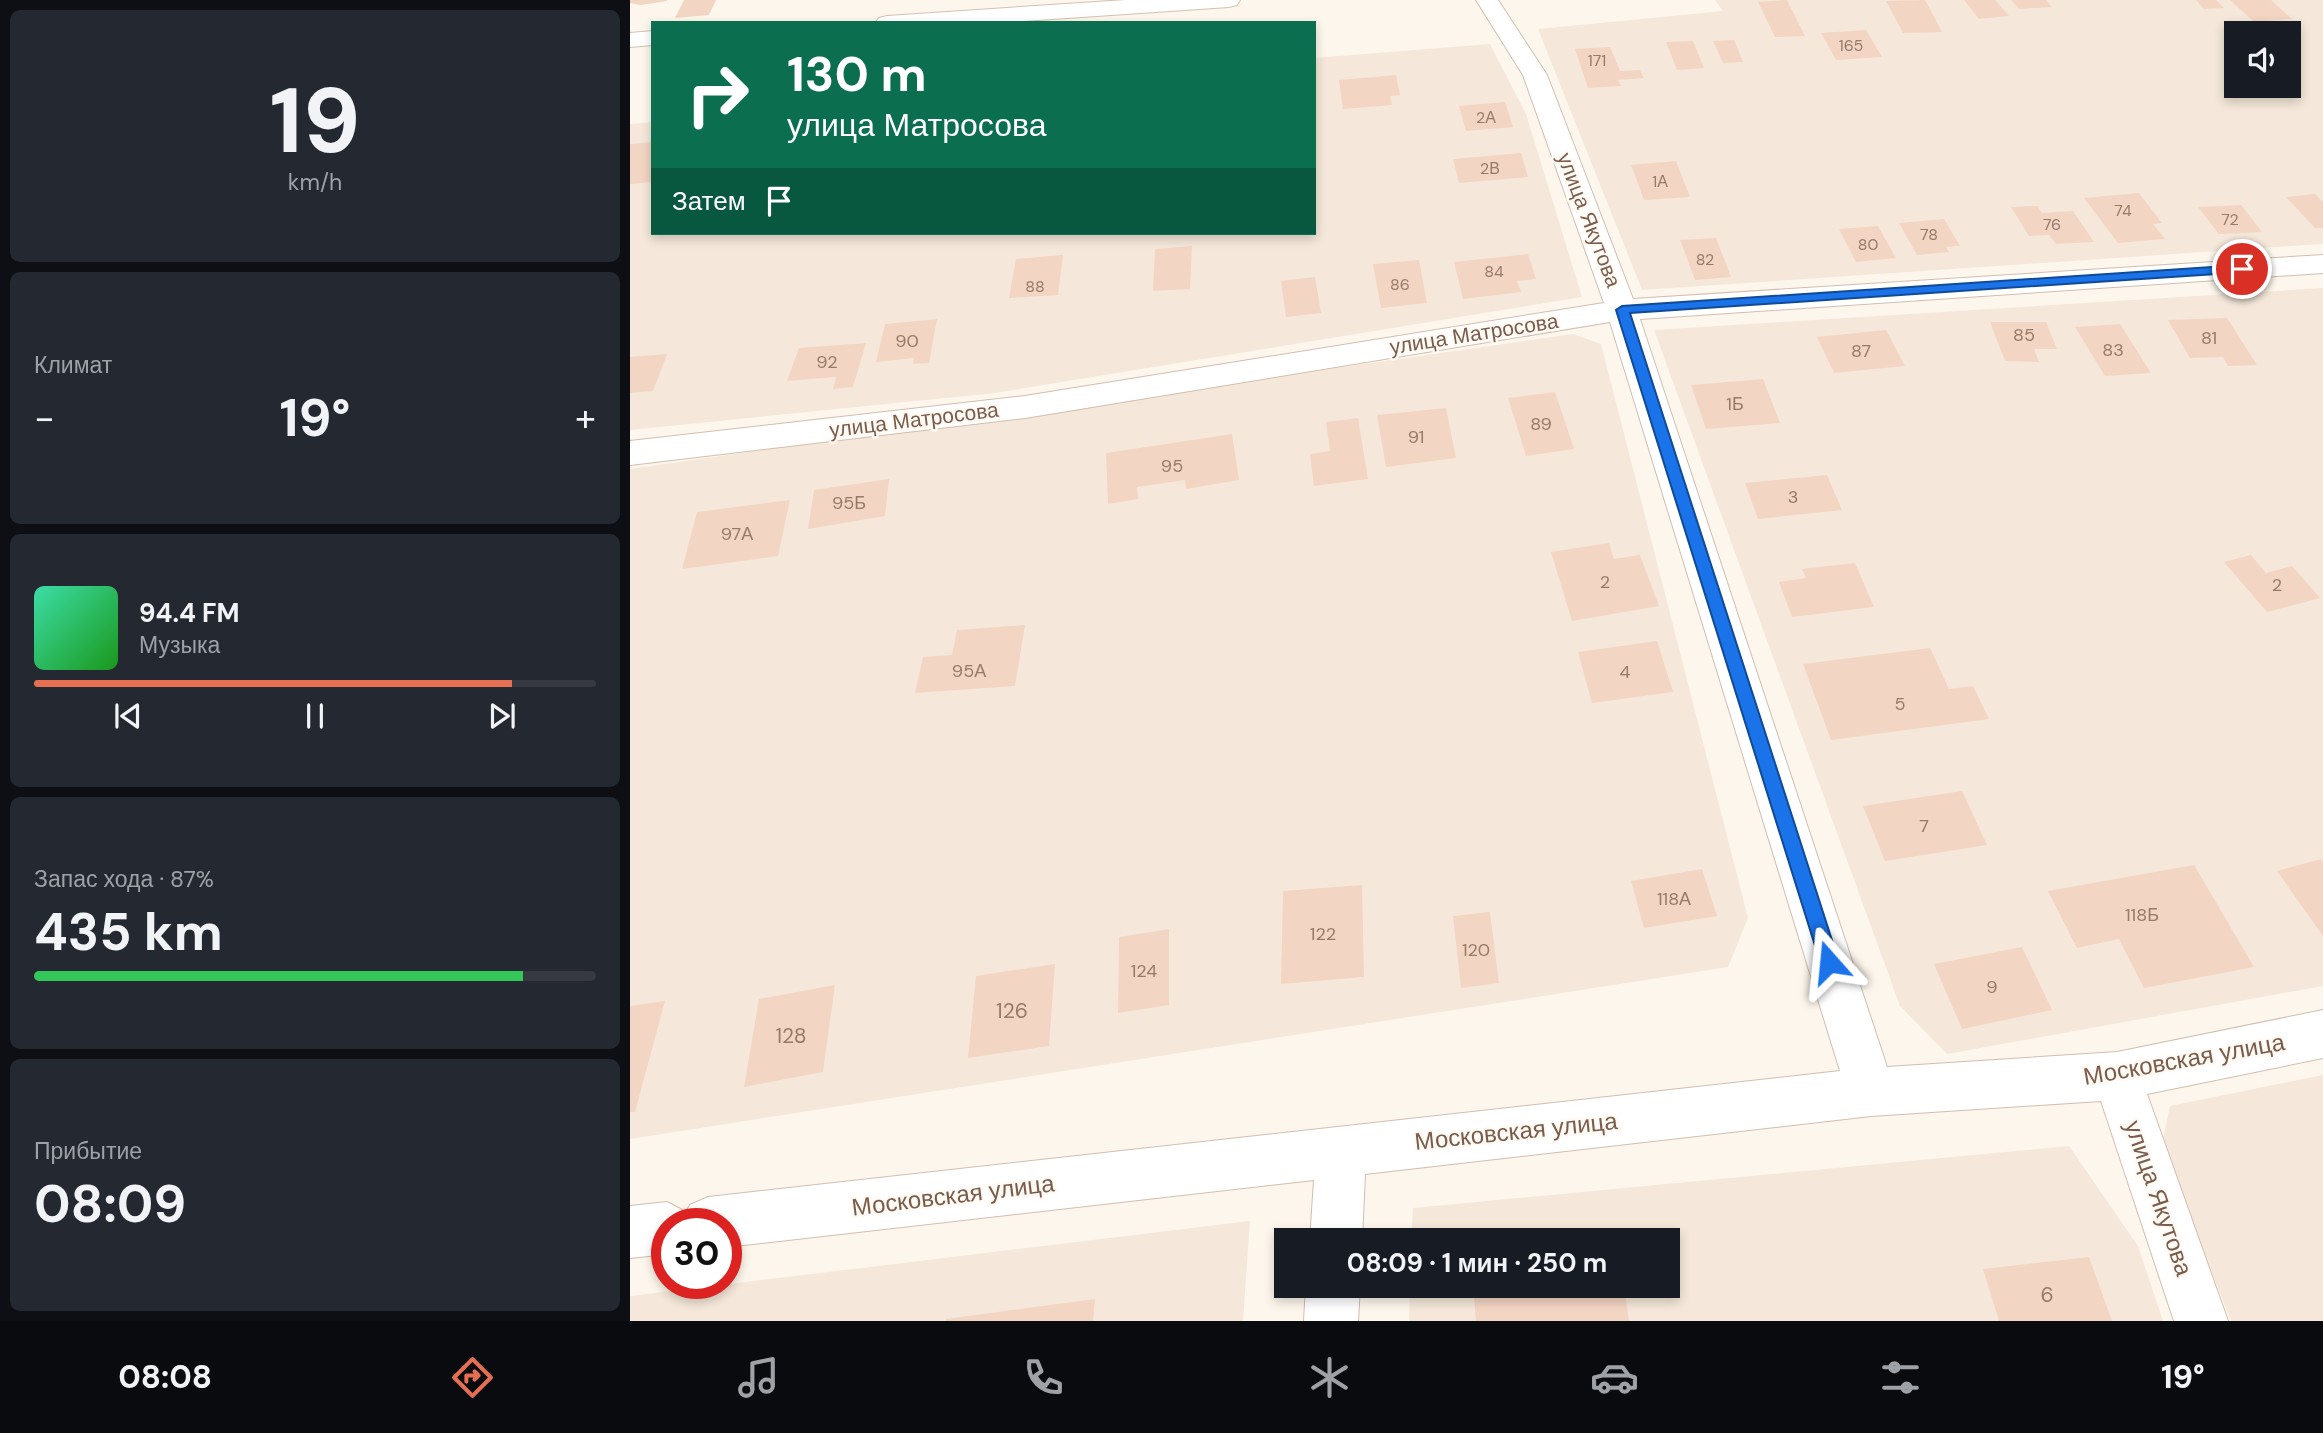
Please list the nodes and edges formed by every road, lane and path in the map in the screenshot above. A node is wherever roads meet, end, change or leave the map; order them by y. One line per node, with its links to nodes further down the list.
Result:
1 (1229, 0): 3 (street)
2 (1487, 0): 7 (street, улица Якутова)
3 (917, 21)
4 (651, 38): 5 (street)
5 (630, 40)
6 (2323, 264): 7 (street, улица Матросова)
7 (1622, 310): 8 (street, улица Матросова); 11 (street, улица Якутова)
8 (630, 453)
9 (2323, 1034): 10 (street, Московская улица)
10 (2117, 1076): 11 (street, Московская улица); 19 (street, улица Якутова)
11 (1871, 1092): 12 (street, Московская улица)
12 (1341, 1151): 13 (street, Московская улица); 14 (street)
13 (742, 1219)
14 (1337, 1228)
15 (651, 1230): 16 (street)
16 (630, 1232)
17 (1332, 1298): 18 (street)
18 (1331, 1321)
19 (2201, 1321)

